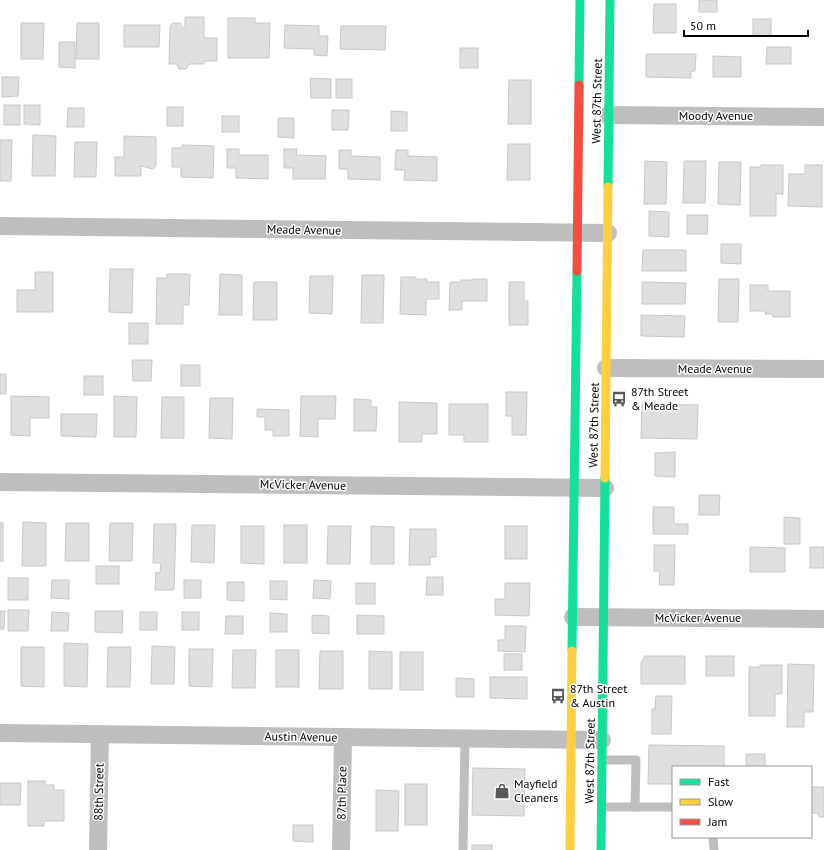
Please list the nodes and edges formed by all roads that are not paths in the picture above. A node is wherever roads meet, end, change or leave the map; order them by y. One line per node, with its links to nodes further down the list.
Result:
1 (580, 0): 6 (main road, West 87th Street)
2 (610, 0): 3 (main road, West 87th Street)
3 (608, 115): 4 (street, Moody Avenue); 7 (main road, West 87th Street)
4 (824, 117)
5 (0, 226): 6 (street, Meade Avenue)
6 (577, 233): 7 (street, Meade Avenue); 11 (main road, West 87th Street)
7 (608, 233): 8 (main road, West 87th Street)
8 (606, 368): 9 (street, Meade Avenue); 12 (main road, West 87th Street)
9 (824, 369)
10 (0, 482): 11 (street, McVicker Avenue)
11 (574, 488): 12 (street, McVicker Avenue); 13 (main road, West 87th Street)
12 (605, 488): 14 (main road, West 87th Street)
13 (573, 617): 14 (street, McVicker Avenue); 20 (main road, West 87th Street)
14 (604, 618): 15 (street, McVicker Avenue); 21 (main road, West 87th Street)
15 (824, 618)
16 (0, 733): 17 (street, Austin Avenue)
17 (100, 734): 18 (street, Austin Avenue); 27 (street, 88th Street)
18 (343, 737): 19 (street, Austin Avenue); 28 (street, 87th Place)
19 (464, 738): 20 (street, Austin Avenue); 29 (lane)
20 (571, 739): 21 (street, Austin Avenue); 30 (main road, West 87th Street)
21 (602, 740): 22 (main road, West 87th Street)
22 (602, 760): 23 (lane); 24 (main road, West 87th Street)
23 (635, 806): 24 (lane); 25 (lane)
24 (602, 807): 31 (main road, West 87th Street)
25 (672, 807)
26 (713, 838): 32 (lane)
27 (98, 850)
28 (341, 850)
29 (463, 850)
30 (570, 850)
31 (601, 850)
32 (714, 850)

